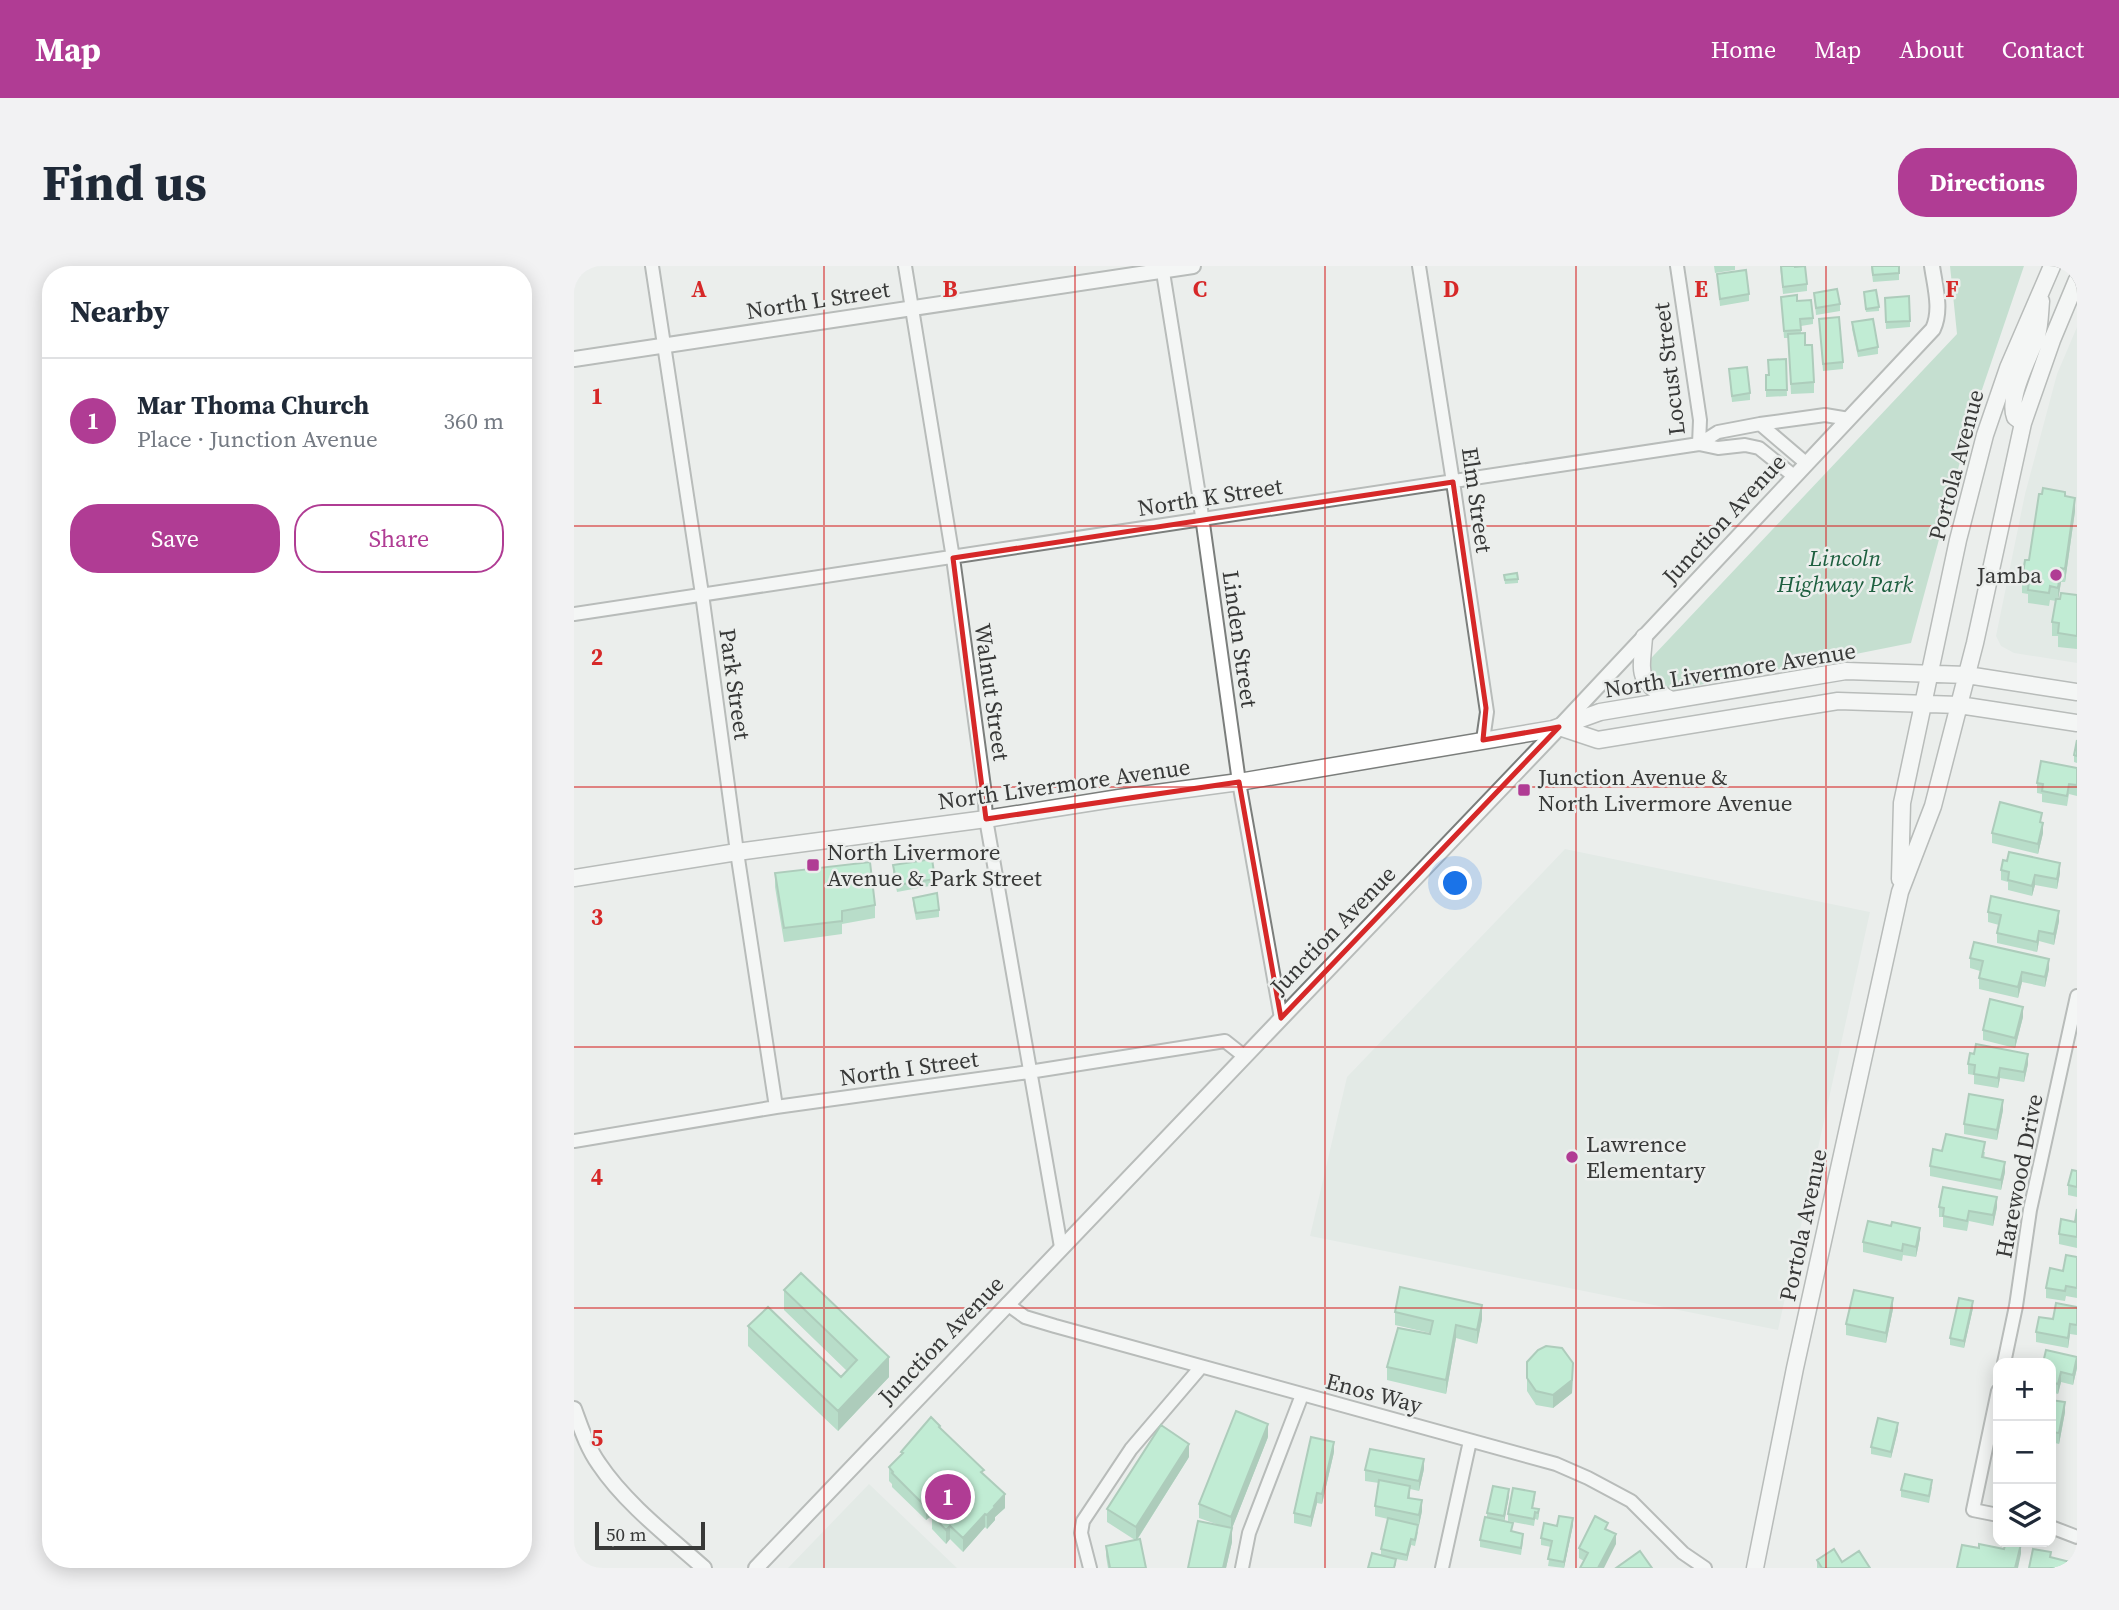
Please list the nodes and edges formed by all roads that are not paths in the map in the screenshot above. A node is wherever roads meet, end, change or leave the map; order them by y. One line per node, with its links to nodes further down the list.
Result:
1 (652, 266): 12 (street, Park Street)
2 (905, 266): 11 (street, Walnut Street)
3 (1193, 266): 8 (street, North L Street)
4 (1419, 266): 20 (street, Elm Street)
5 (1677, 266): 17 (street, Locust Street)
6 (1932, 266): 14 (street, Junction Avenue)
7 (2052, 266): 10 (main road, Portola Avenue)
8 (1162, 268): 11 (street, North L Street); 21 (street, Linden Street)
9 (2077, 280): 15 (main road, Portola Avenue)
10 (2044, 281): 15 (main road); 26 (main road, Portola Avenue)
11 (912, 308): 12 (street, North L Street); 22 (street, Walnut Street)
12 (664, 346): 13 (street, North L Street); 23 (street, Park Street)
13 (574, 359)
14 (1849, 419): 16 (street, North K Street); 18 (street, Junction Avenue)
15 (2023, 423): 27 (main road, Portola Avenue)
16 (1760, 424): 17 (street, North K Street); 18 (street)
17 (1699, 444): 19 (street, Locust Street); 20 (street, North K Street)
18 (1807, 464): 19 (street, Junction Avenue)
19 (1795, 477): 25 (street, Junction Avenue)
20 (1453, 482): 21 (street, North K Street); 34 (street, Elm Street)
21 (1203, 518): 22 (street, North K Street); 35 (street, Linden Street)
22 (953, 558): 23 (street, North K Street); 36 (street, Walnut Street)
23 (702, 594): 24 (street, North K Street); 37 (street, Park Street)
24 (574, 614)
25 (1644, 637): 29 (main road); 33 (street, Junction Avenue)
26 (1931, 673): 27 (main road, North Livermore Avenue); 29 (main road, North Livermore Avenue); 30 (main road, Portola Avenue)
27 (1967, 676): 28 (main road, North Livermore Avenue); 31 (main road, Portola Avenue)
28 (2077, 692)
29 (1671, 700): 33 (main road, North Livermore Avenue)
30 (1924, 703): 31 (main road, North Livermore Avenue); 33 (main road, North Livermore Avenue); 39 (main road, Portola Avenue)
31 (1959, 705): 32 (main road, North Livermore Avenue); 39 (main road, Portola Avenue)
32 (2077, 723)
33 (1559, 727): 34 (main road, North Livermore Avenue); 41 (street, Junction Avenue)
34 (1483, 740): 35 (main road, North Livermore Avenue)
35 (1239, 782): 36 (main road, North Livermore Avenue); 41 (street, Linden Street)
36 (986, 819): 37 (main road, North Livermore Avenue); 44 (street, Walnut Street)
37 (737, 852): 38 (main road, North Livermore Avenue); 45 (street, Park Street)
38 (574, 878)
39 (1900, 892): 64 (main road, Portola Avenue)
40 (2077, 996): 42 (street, Harewood Drive)
41 (1281, 1018): 43 (street, Junction Avenue)
42 (2073, 1029): 49 (street, Harewood Drive)
43 (1244, 1056): 44 (street, North I Street); 47 (street, Junction Avenue)
44 (1029, 1072): 45 (street, North I Street); 47 (street, Walnut Street)
45 (776, 1107): 46 (street, North I Street)
46 (574, 1141)
47 (1061, 1247): 48 (street, Junction Avenue)
48 (1007, 1304): 50 (street, Enos Way); 59 (street, Junction Avenue)
49 (2005, 1358)
50 (1201, 1367): 51 (street, Enos Way); 60 (street)
51 (1302, 1395): 54 (street, Enos Way); 61 (street)
52 (574, 1409): 58 (street)
53 (1993, 1415): 55 (street)
54 (1470, 1441): 62 (street); 63 (street, Enos Way)
55 (1993, 1514)
56 (2056, 1529): 57 (street)
57 (2077, 1536)
58 (704, 1568)
59 (756, 1568)
60 (1090, 1568)
61 (1242, 1568)
62 (1442, 1568)
63 (1705, 1568)
64 (1755, 1568)

